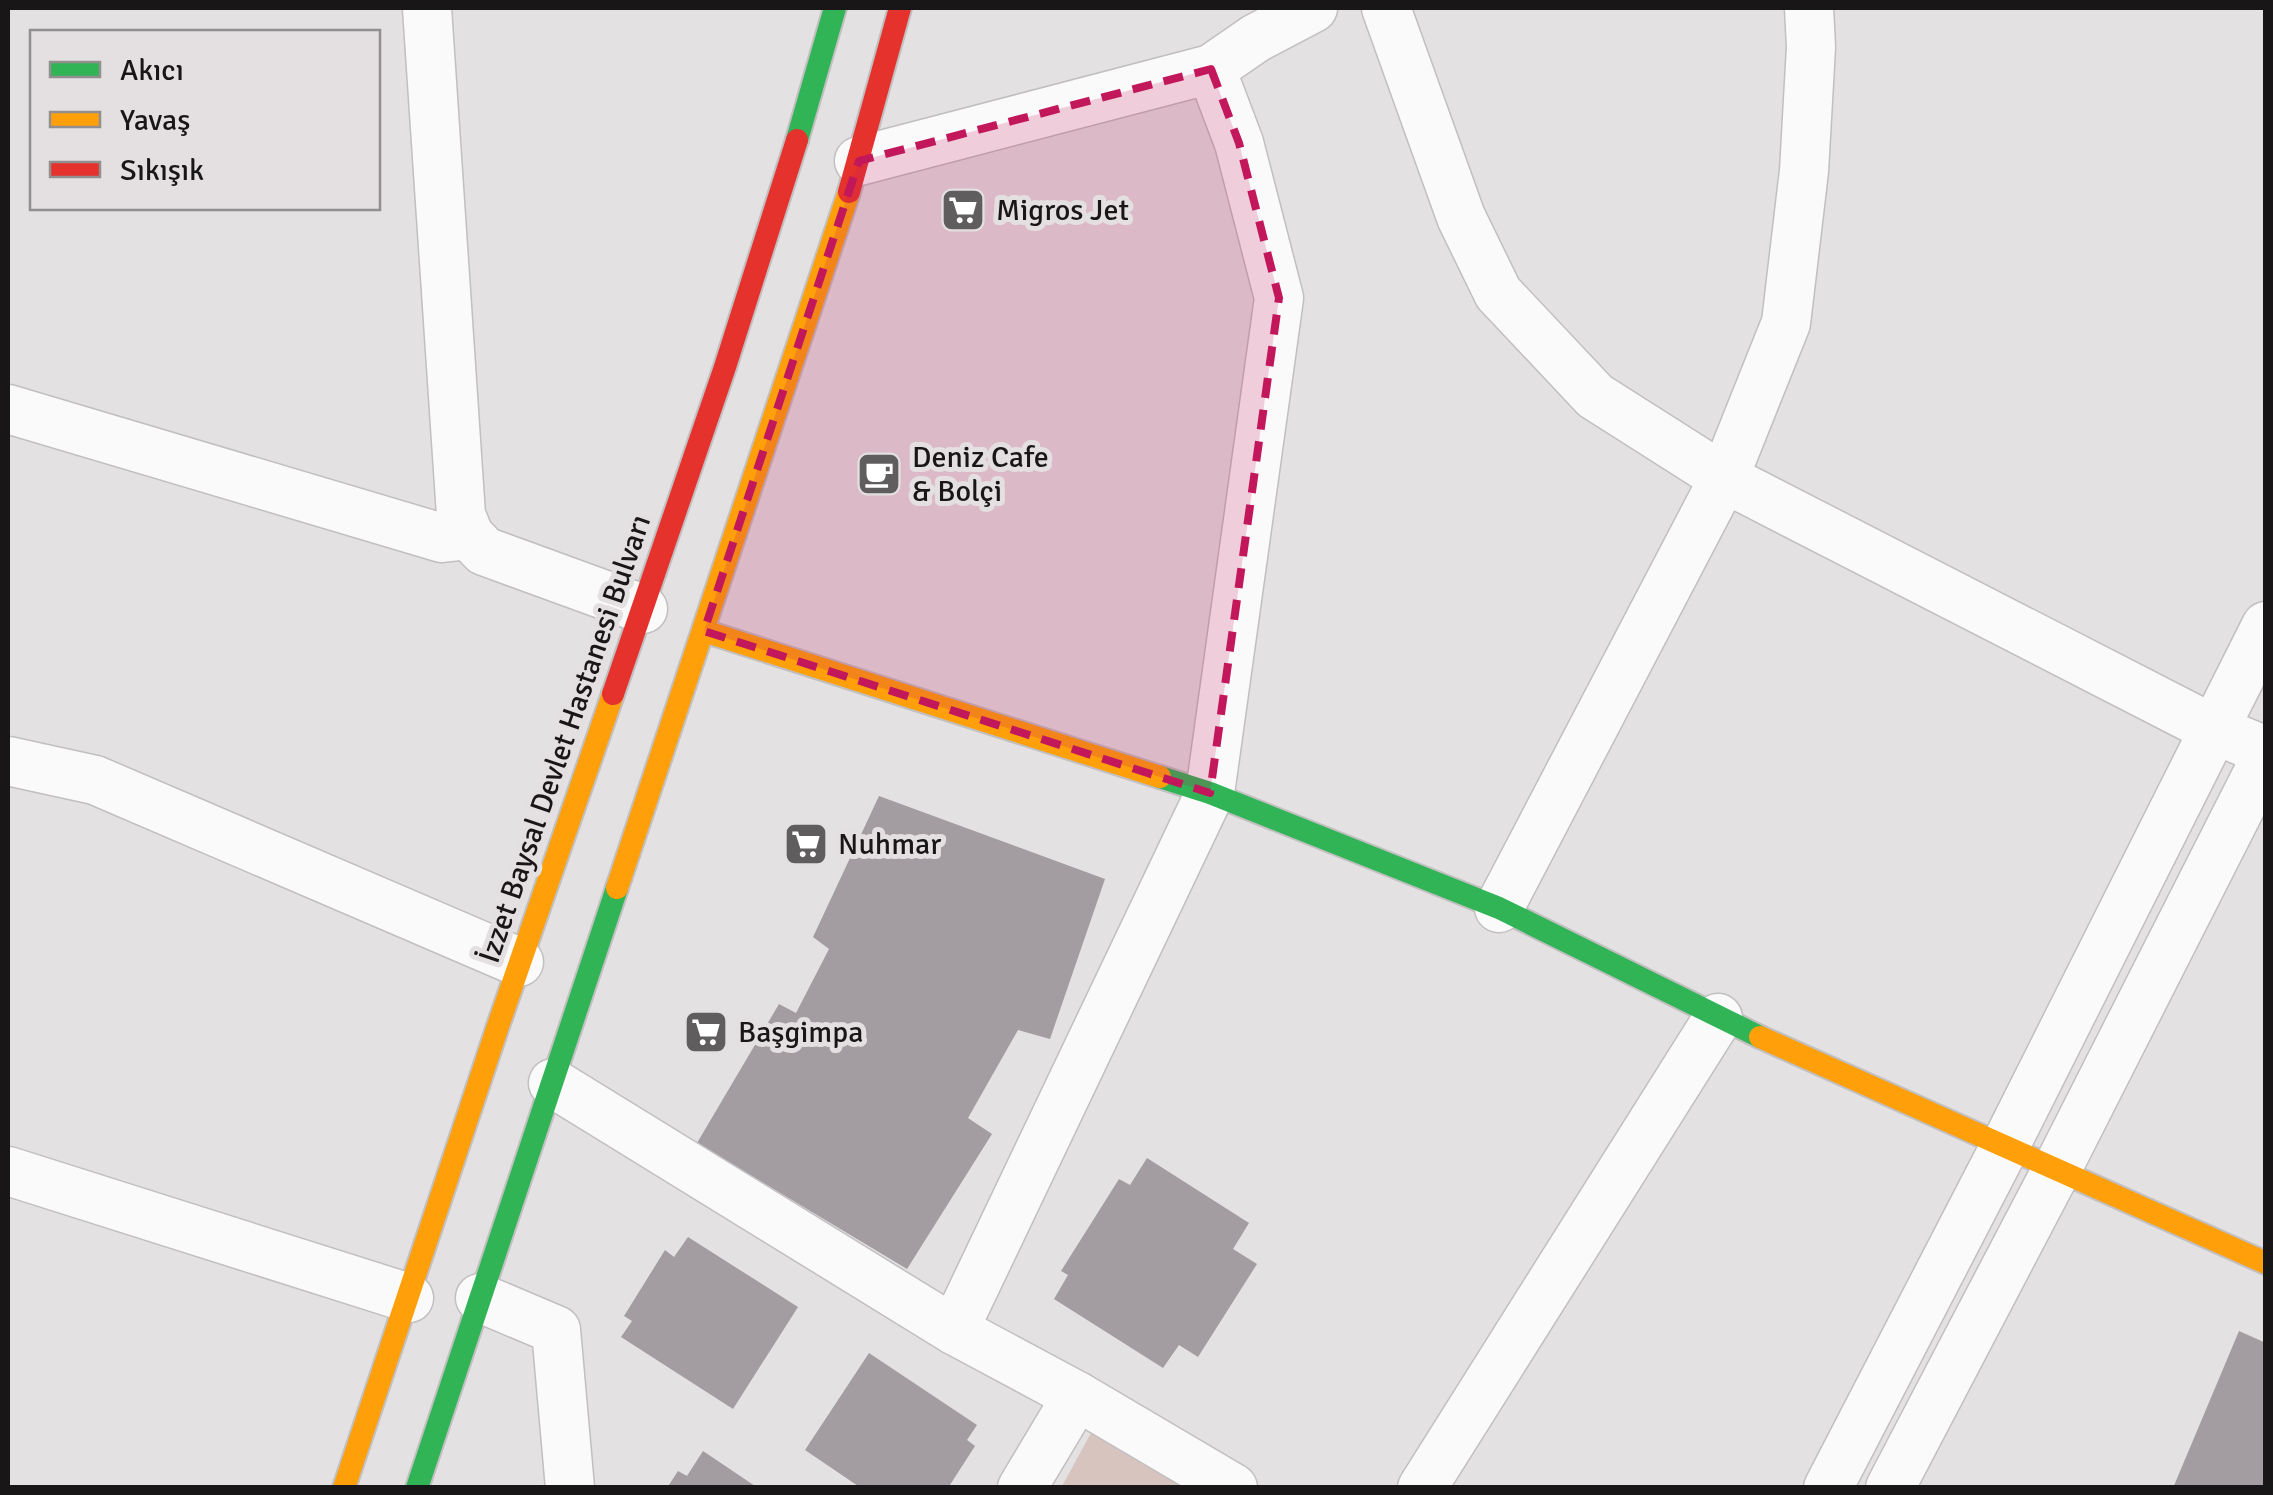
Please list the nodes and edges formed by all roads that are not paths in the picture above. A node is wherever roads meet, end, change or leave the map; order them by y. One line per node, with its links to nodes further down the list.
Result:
1 (427, 8): 11 (street)
2 (835, 8): 12 (main road, İzzet Baysal Devlet Hastanesi Bulvarı)
3 (900, 8): 8 (main road)
4 (1312, 8): 7 (street)
5 (1386, 8): 10 (street)
6 (1809, 8): 10 (street)
7 (1211, 69): 8 (street); 18 (street)
8 (859, 161): 14 (main road)
9 (8, 409): 11 (street)
10 (1724, 478): 15 (street); 19 (street)
11 (469, 536): 12 (street)
12 (644, 609): 20 (main road, İzzet Baysal Devlet Hastanesi Bulvarı)
13 (2266, 626): 15 (street)
14 (704, 632): 18 (main road); 22 (main road)
15 (2213, 729): 16 (street); 23 (street)
16 (2266, 754): 24 (street)
17 (8, 761): 20 (street)
18 (1210, 793): 19 (main road); 29 (street)
19 (1499, 908): 21 (main road)
20 (519, 962): 27 (main road, İzzet Baysal Devlet Hastanesi Bulvarı)
21 (1718, 1018): 23 (main road); 36 (street)
22 (553, 1083): 28 (main road); 29 (street)
23 (2004, 1148): 24 (main road); 37 (street)
24 (2056, 1170): 26 (main road); 38 (street)
25 (8, 1171): 27 (street)
26 (2266, 1263)
27 (409, 1298): 31 (main road, İzzet Baysal Devlet Hastanesi Bulvarı)
28 (480, 1298): 32 (main road); 33 (street)
29 (954, 1330): 30 (street)
30 (1077, 1396): 34 (street); 35 (street)
31 (344, 1488)
32 (418, 1488)
33 (570, 1488)
34 (1022, 1488)
35 (1234, 1488)
36 (1422, 1488)
37 (1828, 1488)
38 (1890, 1488)

